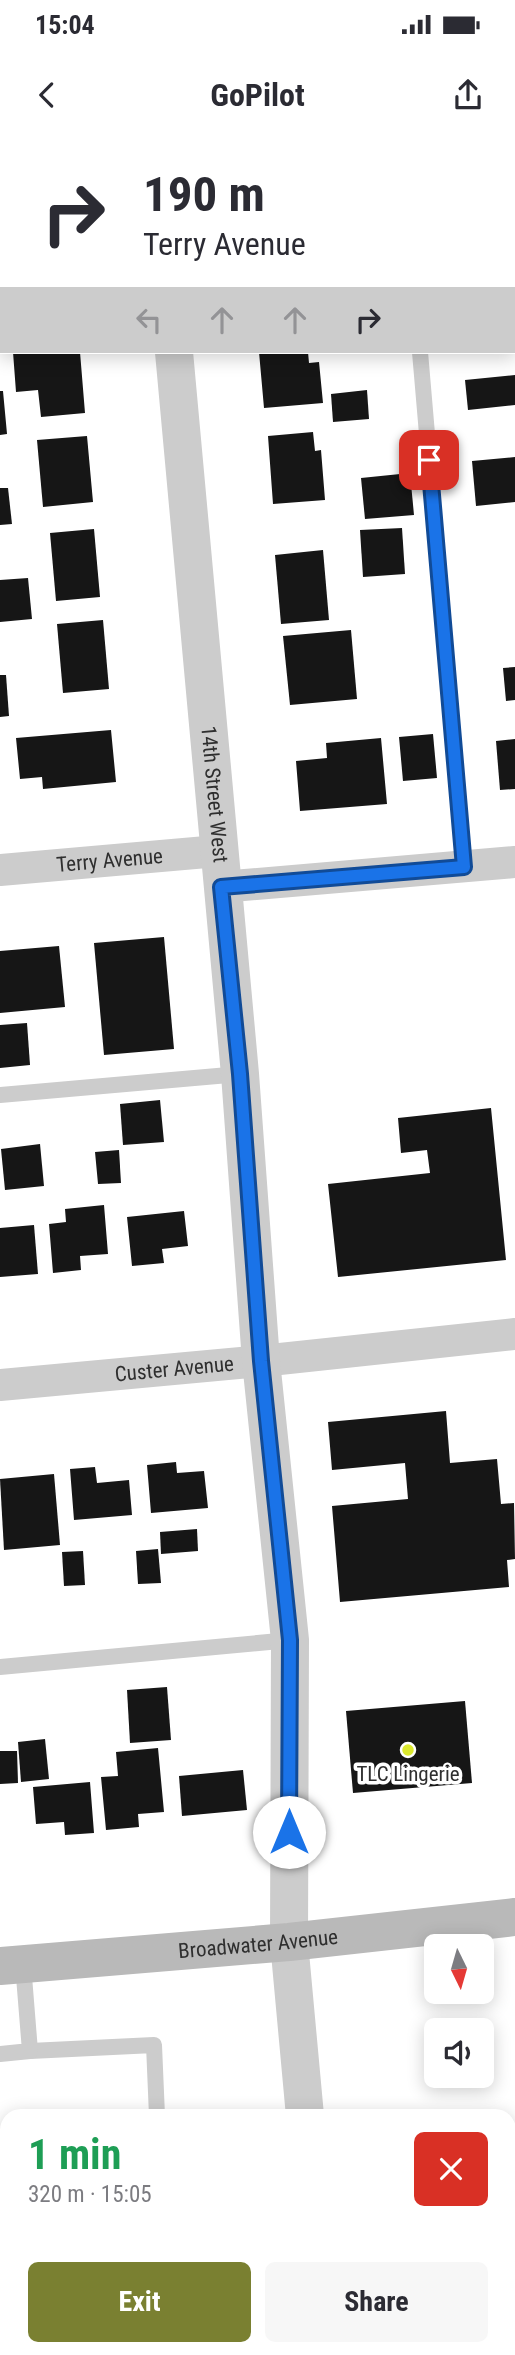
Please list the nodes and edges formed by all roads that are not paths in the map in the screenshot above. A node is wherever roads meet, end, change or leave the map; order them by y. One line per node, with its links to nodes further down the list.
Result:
1 (174, 354): 5 (street, 14th Street West)
2 (420, 354): 4 (lane)
3 (515, 862): 4 (street, Terry Avenue)
4 (464, 867): 5 (street, Terry Avenue)
5 (220, 869): 6 (street, Terry Avenue); 7 (street, 14th Street West)
6 (0, 870)
7 (240, 1074): 8 (lane); 10 (street, 14th Street West)
8 (0, 1095)
9 (515, 1335): 10 (street, Custer Avenue)
10 (261, 1361): 11 (street, Custer Avenue); 12 (street, 14th Street West)
11 (0, 1385)
12 (290, 1640): 13 (lane); 15 (street, 14th Street West)
13 (0, 1667)
14 (515, 1917): 15 (main road, Broadwater Avenue)
15 (289, 1942): 16 (main road, Broadwater Avenue); 20 (street, 14th Street West)
16 (12, 1965): 17 (lane)
17 (30, 2052): 18 (lane); 19 (lane)
18 (0, 2054)
19 (157, 2109)
20 (304, 2109)

